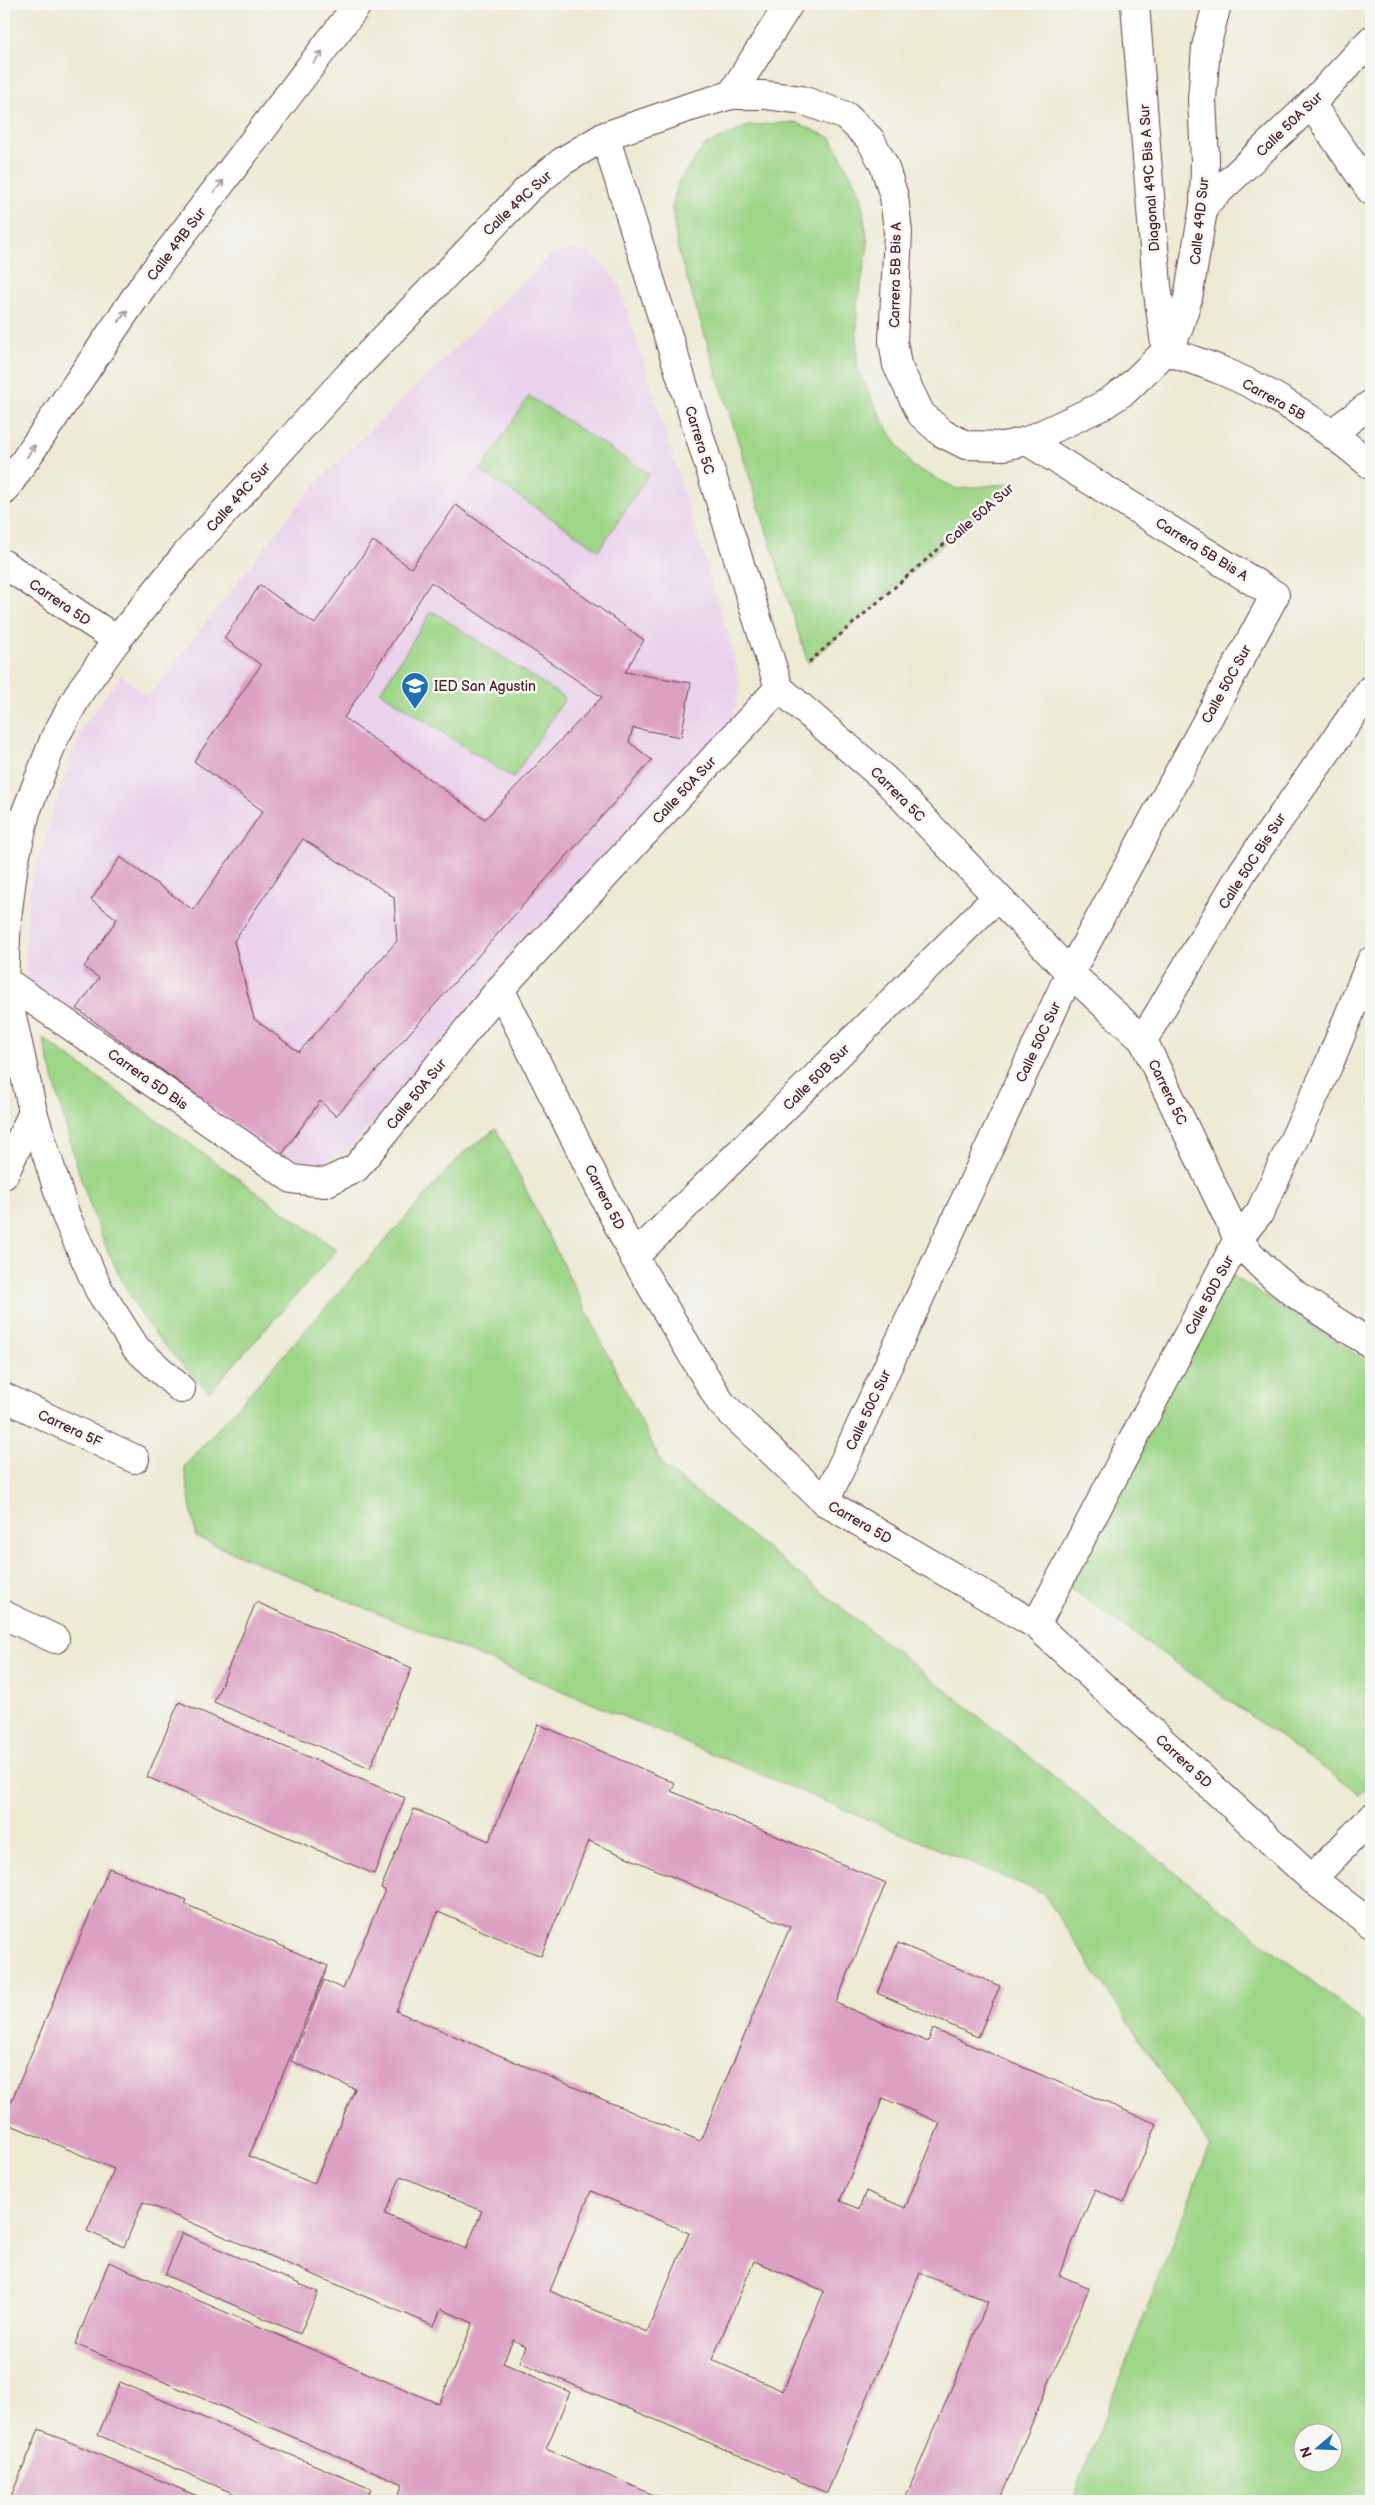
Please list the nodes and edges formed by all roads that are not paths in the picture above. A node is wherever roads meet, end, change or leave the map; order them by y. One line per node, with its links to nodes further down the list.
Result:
1 (358, 4): 17 (street, Calle 49B Sur, one-way to 1)
2 (789, 4): 6 (street)
3 (1136, 4): 11 (street, Diagonal 49C Bis A Sur)
4 (1217, 4): 10 (street, Calle 49D Sur)
5 (1371, 40): 7 (street, Calle 50A Sur)
6 (732, 95): 8 (street, Calle 49C Sur); 15 (street, Carrera 5B Bis A)
7 (1312, 104): 9 (street); 10 (street, Calle 50A Sur)
8 (605, 136): 20 (street, Calle 49C Sur); 21 (street, Carrera 5C)
9 (1371, 191)
10 (1204, 204): 11 (street, Calle 49D Sur)
11 (1166, 351): 13 (street, Calle 49D Sur); 14 (street, Carrera 5B)
12 (1371, 404): 14 (street)
13 (1102, 406): 15 (street, Carrera 5B Bis A)
14 (1332, 433): 16 (street, Carrera 5B)
15 (1038, 447): 19 (street, Carrera 5B Bis A)
16 (1371, 466)
17 (4, 491)
18 (4, 564): 20 (street, Carrera 5D)
19 (1275, 595): 25 (street, Calle 50C Sur)
20 (117, 640): 26 (street, Calle 49C Sur)
21 (779, 688): 23 (street, Carrera 5C); 27 (street, Calle 50A Sur)
22 (1371, 689): 28 (street, Calle 50C Bis Sur)
23 (997, 897): 25 (street, Carrera 5C); 33 (street, Calle 50B Sur)
24 (1371, 961): 32 (street, Calle 50D Sur)
25 (1070, 972): 28 (street, Carrera 5C); 38 (street, Calle 50C Sur)
26 (4, 980): 29 (street, Calle 49C Sur); 31 (street, Carrera 5D Bis)
27 (500, 989): 31 (street, Calle 50A Sur); 33 (street, Carrera 5D)
28 (1143, 1040): 32 (street, Carrera 5C)
29 (33, 1112): 30 (street); 35 (street, Calle 49C Sur)
30 (4, 1175)
31 (292, 1178)
32 (1238, 1239): 34 (street, Carrera 5C); 40 (street, Calle 50D Sur)
33 (634, 1257): 38 (street, Carrera 5D)
34 (1371, 1344)
35 (181, 1389)
36 (4, 1397): 37 (street, Carrera 5F)
37 (135, 1459)
38 (825, 1502): 40 (street, Carrera 5D)
39 (4, 1615): 41 (street)
40 (1036, 1625): 43 (street, Carrera 5D)
41 (55, 1639)
42 (1371, 1818): 43 (street)
43 (1312, 1879): 44 (street, Carrera 5D)
44 (1371, 1924)

